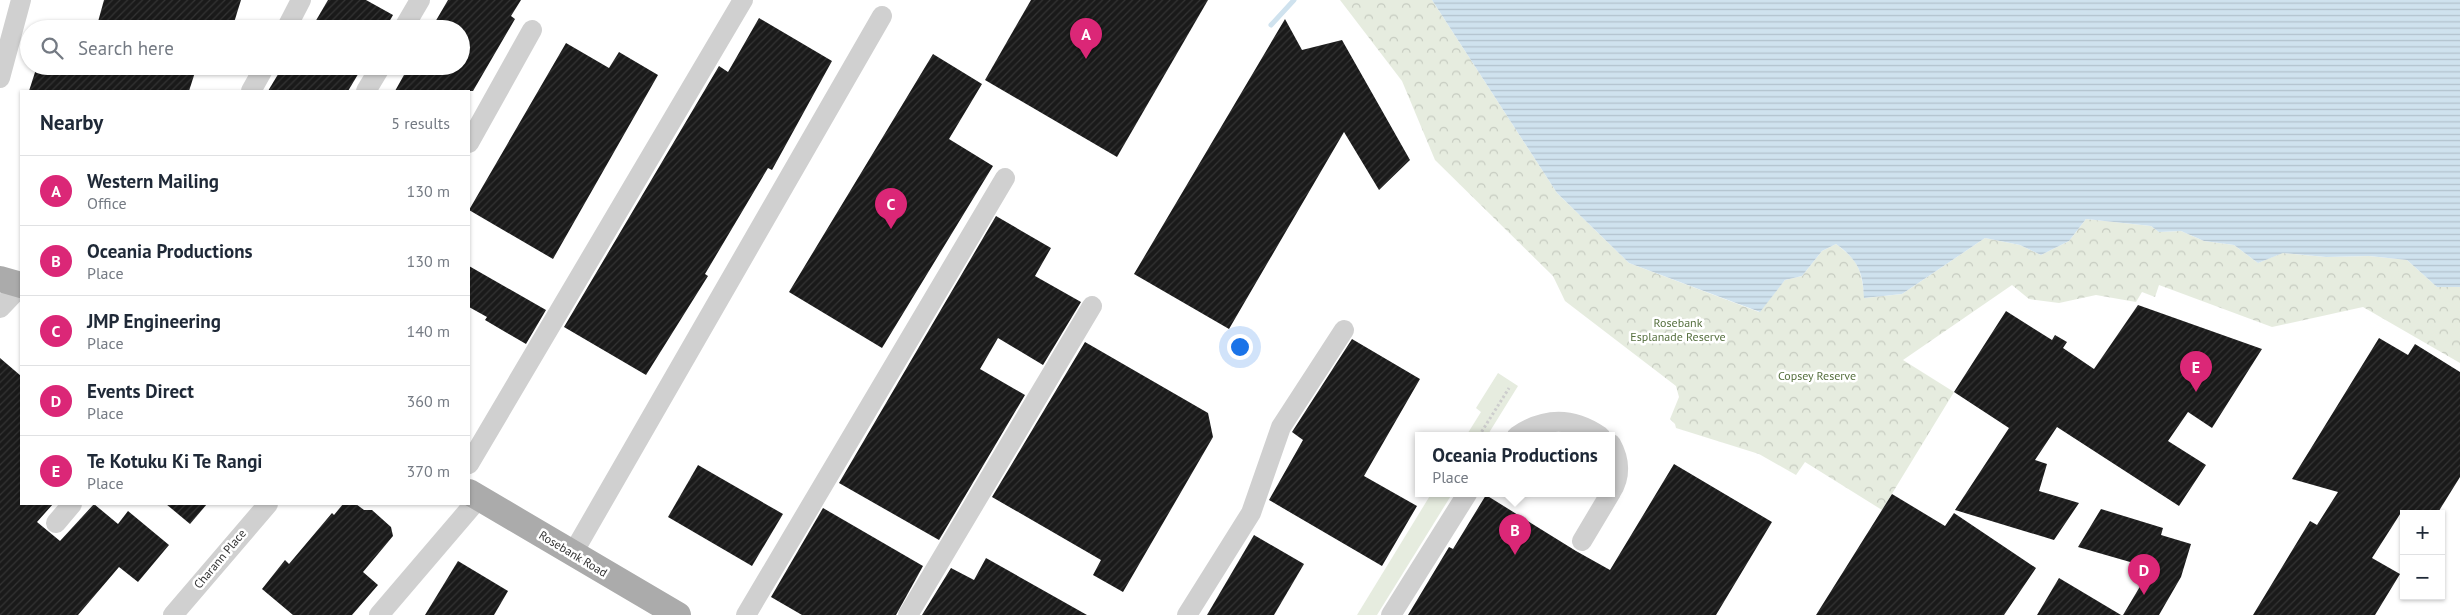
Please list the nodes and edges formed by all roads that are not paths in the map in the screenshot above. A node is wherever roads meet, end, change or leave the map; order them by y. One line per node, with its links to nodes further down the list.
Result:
1 (21, 0): 11 (street)
2 (301, 0): 6 (street)
3 (420, 0): 7 (street)
4 (743, 0): 25 (street)
5 (882, 16): 35 (street)
6 (291, 20)
7 (408, 20)
8 (532, 30): 14 (street)
9 (260, 75): 12 (street)
10 (376, 75): 13 (street)
11 (0, 78)
12 (252, 90)
13 (367, 90)
14 (470, 141)
15 (1005, 178): 39 (street)
16 (0, 279): 17 (main road)
17 (20, 286)
18 (20, 287): 20 (street)
19 (1092, 306): 40 (street)
20 (0, 308)
21 (1344, 330): 41 (street)
22 (1524, 432): 23 (street)
23 (1592, 432)
24 (1615, 453): 26 (street)
25 (470, 462)
26 (1615, 483)
27 (474, 495): 35 (main road, Rosebank Road)
28 (1465, 497): 42 (street)
29 (1609, 497): 34 (street)
30 (71, 505): 33 (street)
31 (267, 505): 36 (street, Charann Place)
32 (466, 505): 37 (street)
33 (56, 523)
34 (1582, 541)
35 (573, 554): 38 (main road, Rosebank Road)
36 (173, 615)
37 (379, 615)
38 (678, 615)
39 (746, 615)
40 (908, 615)
41 (1188, 615)
42 (1391, 615)

